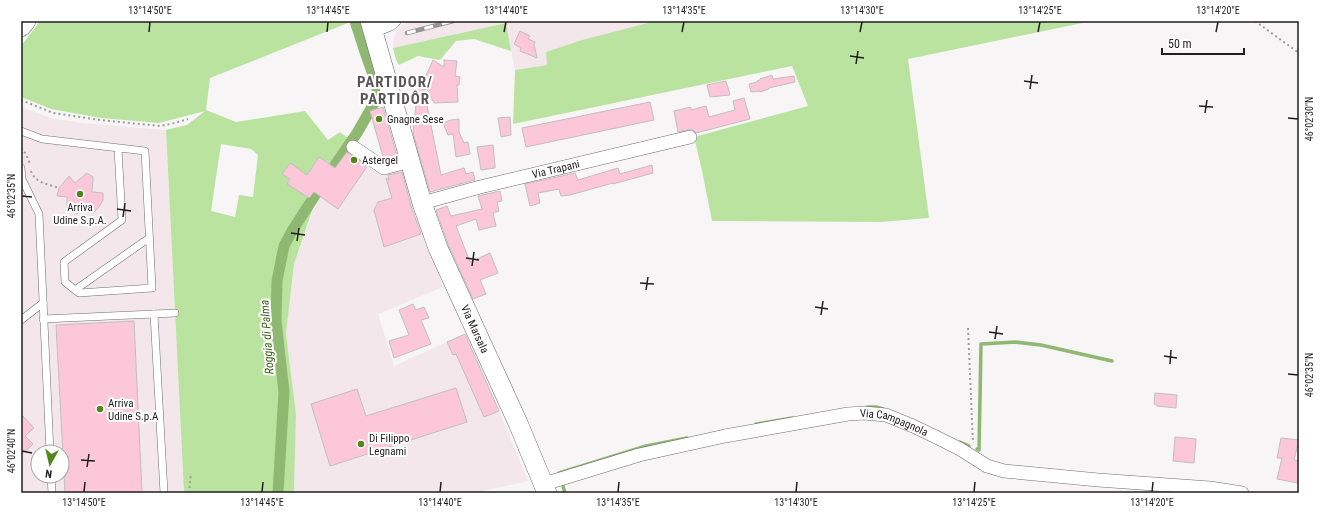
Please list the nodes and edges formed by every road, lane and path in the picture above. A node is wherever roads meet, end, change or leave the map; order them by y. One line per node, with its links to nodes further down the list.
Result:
1 (26, 21): 5 (street)
2 (394, 21): 4 (street)
3 (1255, 21): 6 (path)
4 (372, 26): 14 (street, Via Marsala)
5 (21, 27)
6 (1299, 53)
7 (21, 100): 8 (path)
8 (188, 119)
9 (21, 131): 13 (lane)
10 (690, 137): 18 (street, Via Trapani)
11 (353, 146): 14 (street)
12 (21, 148): 17 (path)
13 (118, 149): 19 (lane); 20 (lane)
14 (410, 161): 18 (street, Via Marsala)
15 (21, 168): 16 (lane)
16 (22, 179): 21 (lane)
17 (59, 188)
18 (422, 203): 30 (street, Via Marsala)
19 (149, 238): 20 (lane); 20 (lane)
20 (75, 290)
21 (43, 304): 24 (lane); 25 (lane)
22 (175, 313): 23 (lane)
23 (154, 314): 24 (lane); 31 (lane)
24 (43, 319): 27 (lane)
25 (21, 320)
26 (968, 328): 28 (path)
27 (50, 444)
28 (973, 457): 30 (street, Via Campagnola); 33 (street, Via Campagnola)
29 (191, 473): 32 (path)
30 (545, 489)
31 (164, 493)
32 (189, 493)
33 (1242, 493)

